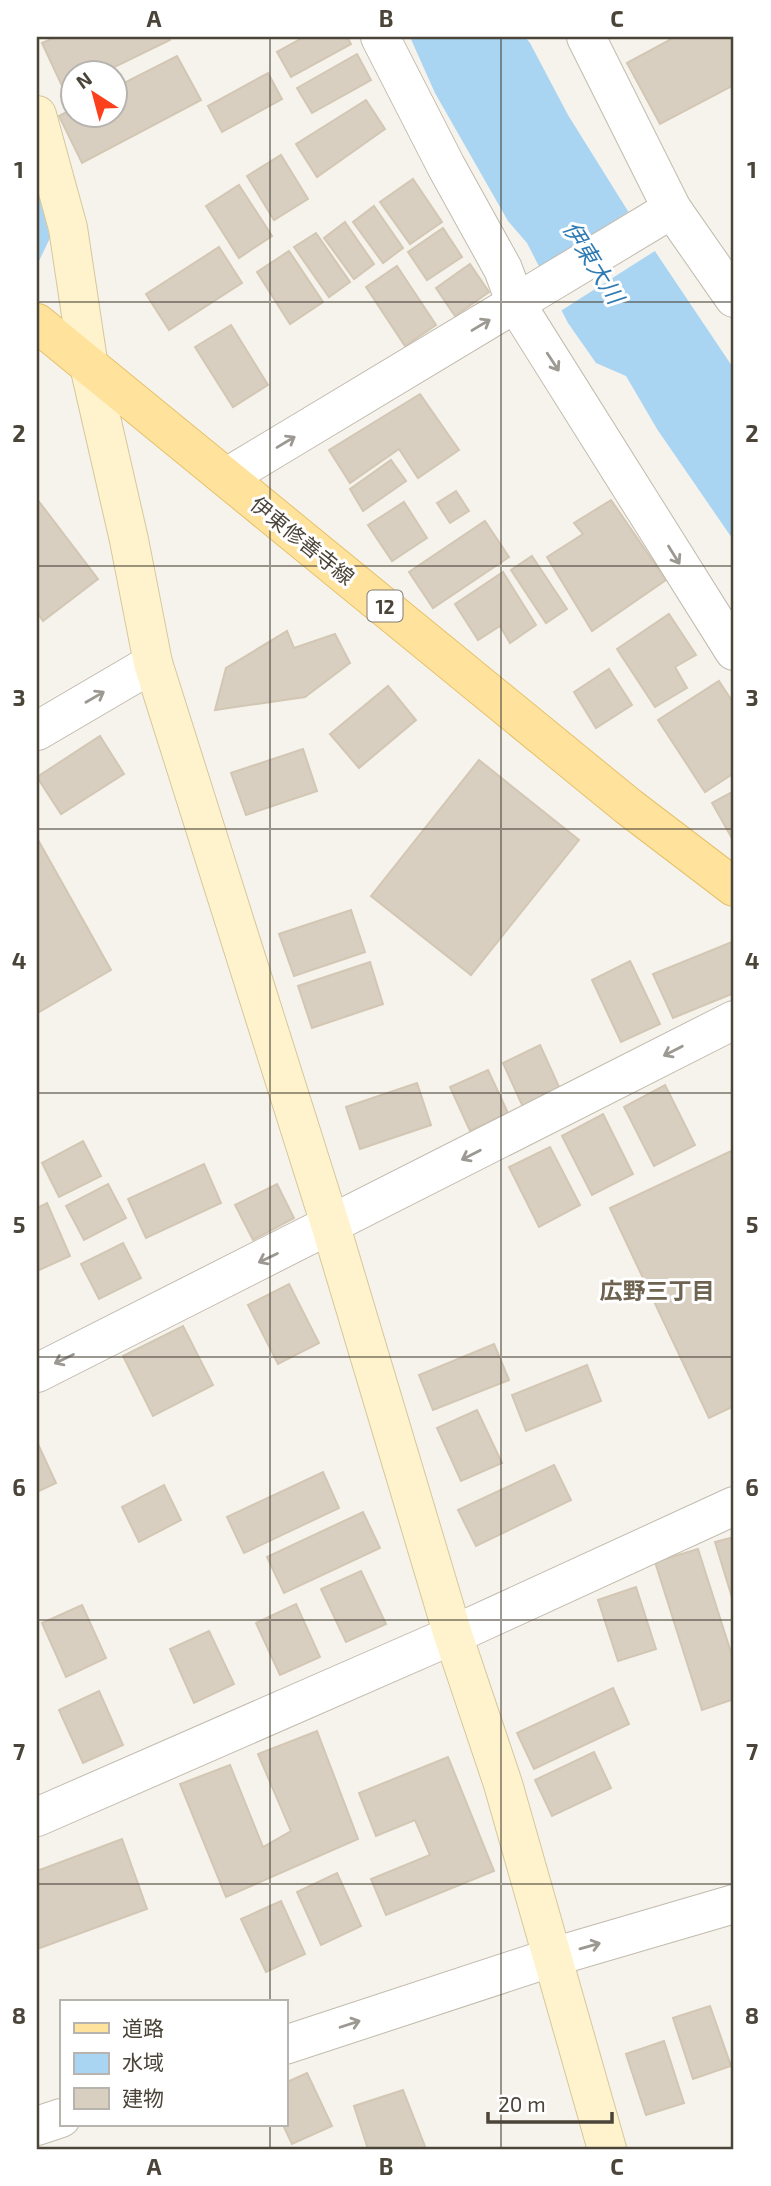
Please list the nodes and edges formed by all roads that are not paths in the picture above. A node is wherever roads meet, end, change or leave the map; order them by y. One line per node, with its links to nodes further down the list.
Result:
1 (380, 37): 6 (street)
2 (586, 37): 4 (street)
3 (37, 115): 8 (street)
4 (664, 214): 5 (street); 6 (street)
5 (734, 298)
6 (524, 300): 9 (street, one-way to 6); 10 (street, one-way to 10)
7 (37, 323): 8 (main road, 伊東修善寺線 / 12)
8 (88, 361): 9 (main road, 伊東修善寺線 / 12); 11 (street)
9 (227, 477): 13 (main road, 伊東修善寺線 / 12)
10 (734, 651)
11 (153, 663): 12 (street, one-way to 11); 15 (street)
12 (37, 731)
13 (734, 887)
14 (734, 1020): 15 (street, one-way to 15)
15 (331, 1227): 16 (street, one-way to 16); 18 (street)
16 (37, 1373)
17 (734, 1506): 18 (street)
18 (453, 1635): 19 (street); 21 (street)
19 (37, 1817)
20 (734, 1904): 21 (street, one-way to 20)
21 (553, 1957): 22 (street, one-way to 21); 25 (street)
22 (287, 2044)
23 (60, 2118): 24 (street)
24 (37, 2126)
25 (607, 2149)

